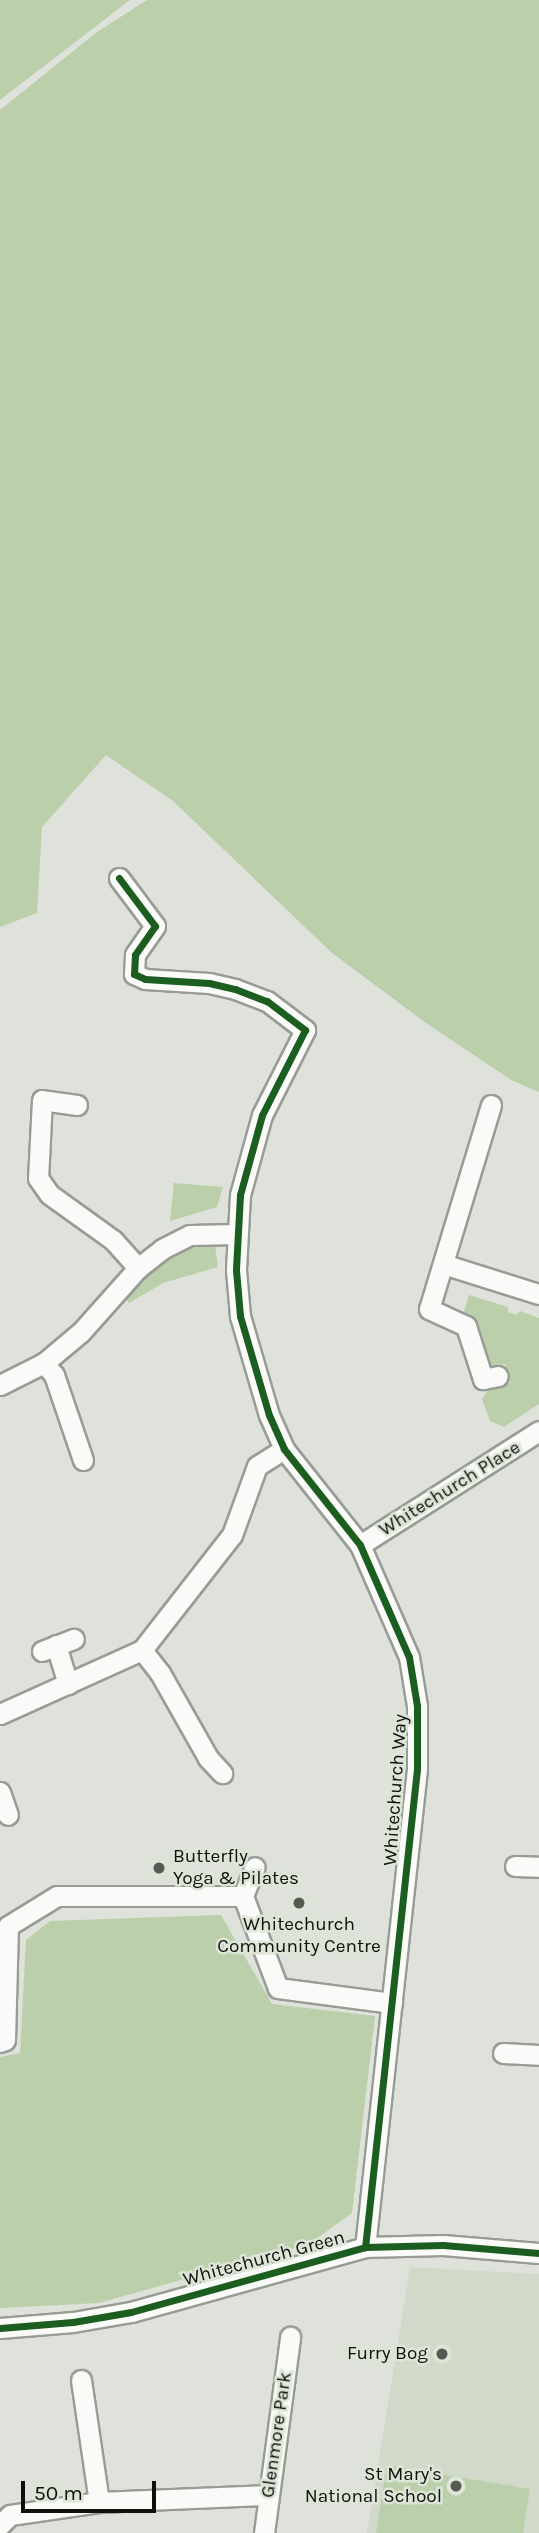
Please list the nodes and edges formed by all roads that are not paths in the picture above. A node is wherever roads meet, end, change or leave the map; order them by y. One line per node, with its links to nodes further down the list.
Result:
1 (118, 878): 4 (street, Whitechurch Way)
2 (77, 1105): 6 (street)
3 (491, 1105): 5 (street)
4 (236, 1234): 6 (street); 12 (street, Whitechurch Way)
5 (443, 1264): 7 (street); 9 (street)
6 (138, 1268): 8 (street)
7 (539, 1294)
8 (44, 1363): 10 (street); 13 (street)
9 (498, 1376)
10 (0, 1385)
11 (537, 1439): 14 (street, Whitechurch Place)
12 (284, 1449): 14 (street, Whitechurch Way); 16 (street)
13 (83, 1460)
14 (360, 1545): 26 (street, Whitechurch Way)
15 (57, 1645): 17 (street)
16 (142, 1650): 17 (street); 19 (street)
17 (68, 1684): 18 (street)
18 (0, 1714)
19 (222, 1773)
20 (0, 1792): 21 (street)
21 (8, 1815)
22 (515, 1866): 24 (street)
23 (256, 1867): 25 (street)
24 (539, 1867)
25 (243, 1896): 26 (street); 27 (street)
26 (392, 2003): 30 (street, Whitechurch Way)
27 (0, 2042)
28 (503, 2053): 29 (street)
29 (539, 2056)
30 (365, 2247): 31 (street, Whitechurch Green); 32 (street, Whitechurch Green)
31 (539, 2253)
32 (0, 2328)
33 (290, 2337): 35 (street, Glenmore Park)
34 (81, 2380): 36 (street)
35 (269, 2495): 36 (street); 38 (street, Glenmore Park)
36 (99, 2502): 37 (street)
37 (0, 2525)
38 (264, 2533)

